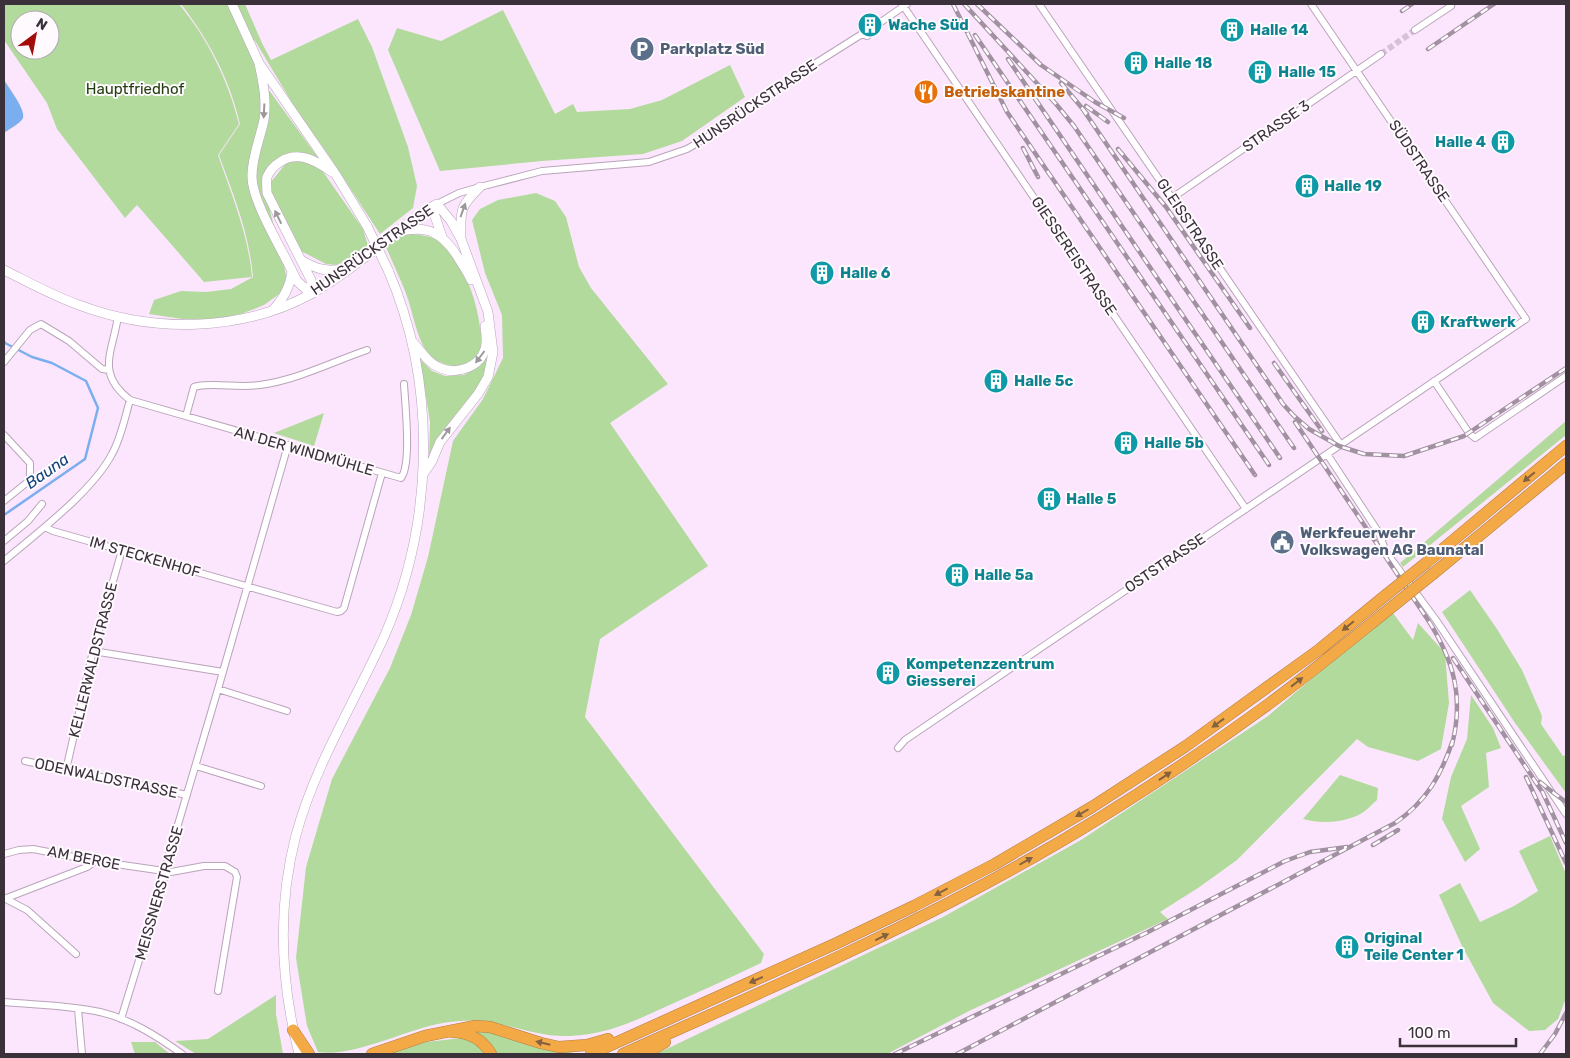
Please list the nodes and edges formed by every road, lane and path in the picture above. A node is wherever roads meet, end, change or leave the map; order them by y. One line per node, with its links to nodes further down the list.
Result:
1 (232, 4): 12 (main road)
2 (1039, 4): 16 (street, GLEISSTRASSE)
3 (1312, 4): 13 (street, SÜDSTRASSE)
4 (904, 5): 6 (street); 48 (street, GIESSEREISTRASSE)
5 (1451, 6): 8 (street)
6 (876, 25)
7 (866, 27): 10 (street)
8 (1415, 30)
9 (871, 33): 10 (street)
10 (862, 34): 15 (street, HUNSRÜCKSTRASSE)
11 (1381, 54): 13 (street, STRASSE 3)
12 (259, 63): 14 (main road); 24 (main road, one-way to 24)
13 (1357, 70): 16 (street, STRASSE 3); 28 (street, SÜDSTRASSE)
14 (336, 175): 21 (main road, one-way to 14); 29 (main road, bridge)
15 (480, 186): 17 (street, HUNSRÜCKSTRASSE); 20 (main road, one-way to 15)
16 (1172, 198): 40 (street, GLEISSTRASSE)
17 (434, 205): 18 (main road, HUNSRÜCKSTRASSE); 19 (main road); 20 (main road)
18 (396, 233): 19 (main road); 22 (main road, HUNSRÜCKSTRASSE)
19 (442, 238): 29 (main road, one-way to 29)
20 (461, 239): 45 (main road, one-way to 20)
21 (301, 259): 22 (main road); 25 (main road)
22 (353, 266): 25 (main road, HUNSRÜCKSTRASSE)
23 (4, 270): 27 (main road, HUNSRÜCKSTRASSE)
24 (292, 271): 25 (main road); 26 (main road)
25 (311, 294): 26 (main road, HUNSRÜCKSTRASSE)
26 (272, 312): 27 (main road, HUNSRÜCKSTRASSE)
27 (118, 316): 32 (street)
28 (1526, 319): 34 (street, OSTSTRASSE)
29 (411, 341): 45 (main road)
30 (367, 350): 37 (street)
31 (4, 362): 32 (street)
32 (109, 370): 36 (street, AN DER WINDMÜHLE)
33 (1566, 376): 34 (street)
34 (1434, 381): 40 (street, OSTSTRASSE)
35 (404, 384): 44 (street, AN DER WINDMÜHLE)
36 (130, 400): 37 (street, AN DER WINDMÜHLE); 49 (street)
37 (186, 416): 39 (street, AN DER WINDMÜHLE)
38 (4, 436): 46 (street)
39 (288, 445): 44 (street, AN DER WINDMÜHLE); 53 (street, MEISSNERSTRASSE)
40 (1341, 445): 42 (street, OSTSTRASSE)
41 (1566, 446): 77 (highway, one-way to 77, bridge)
42 (1327, 454): 48 (street, OSTSTRASSE); 64 (street)
43 (1566, 464): 74 (highway, one-way to 43, bridge)
44 (382, 474): 53 (street, IM STECKENHOF)
45 (423, 476): 75 (main road)
46 (4, 501)
47 (42, 504): 50 (street)
48 (1246, 509): 58 (street, OSTSTRASSE)
49 (45, 526): 51 (street, IM STECKENHOF); 52 (street)
50 (4, 541)
51 (122, 550): 53 (street, IM STECKENHOF); 54 (street, KELLERWALDSTRASSE)
52 (4, 561)
53 (247, 586): 55 (street, MEISSNERSTRASSE)
54 (93, 651): 55 (street); 61 (street, KELLERWALDSTRASSE)
55 (223, 672): 56 (street, MEISSNERSTRASSE)
56 (218, 690): 57 (street); 60 (street, MEISSNERSTRASSE)
57 (287, 712)
58 (898, 748)
59 (25, 761): 61 (street, ODENWALDSTRASSE)
60 (196, 766): 62 (street); 63 (street, MEISSNERSTRASSE)
61 (66, 770): 63 (street, ODENWALDSTRASSE)
62 (261, 786)
63 (187, 795): 67 (street, MEISSNERSTRASSE)
64 (1566, 814)
65 (4, 854): 66 (street, AM BERGE)
66 (95, 861): 67 (street, AM BERGE); 68 (street)
67 (165, 871): 70 (street, AM BERGE); 73 (street, MEISSNERSTRASSE)
68 (4, 898): 69 (street)
69 (76, 954)
70 (218, 991)
71 (4, 1002): 72 (street)
72 (78, 1008): 73 (street); 78 (street)
73 (121, 1019): 79 (street)
74 (699, 1020): 85 (highway); 86 (highway)
75 (293, 1030): 80 (main road); 81 (highway)
76 (446, 1031): 77 (highway, one-way to 76); 82 (highway); 83 (highway)
77 (625, 1039): 84 (highway)
78 (82, 1054)
79 (182, 1054)
80 (299, 1054)
81 (309, 1054)
82 (372, 1054)
83 (491, 1054)
84 (591, 1054)
85 (623, 1054)
86 (645, 1054)

